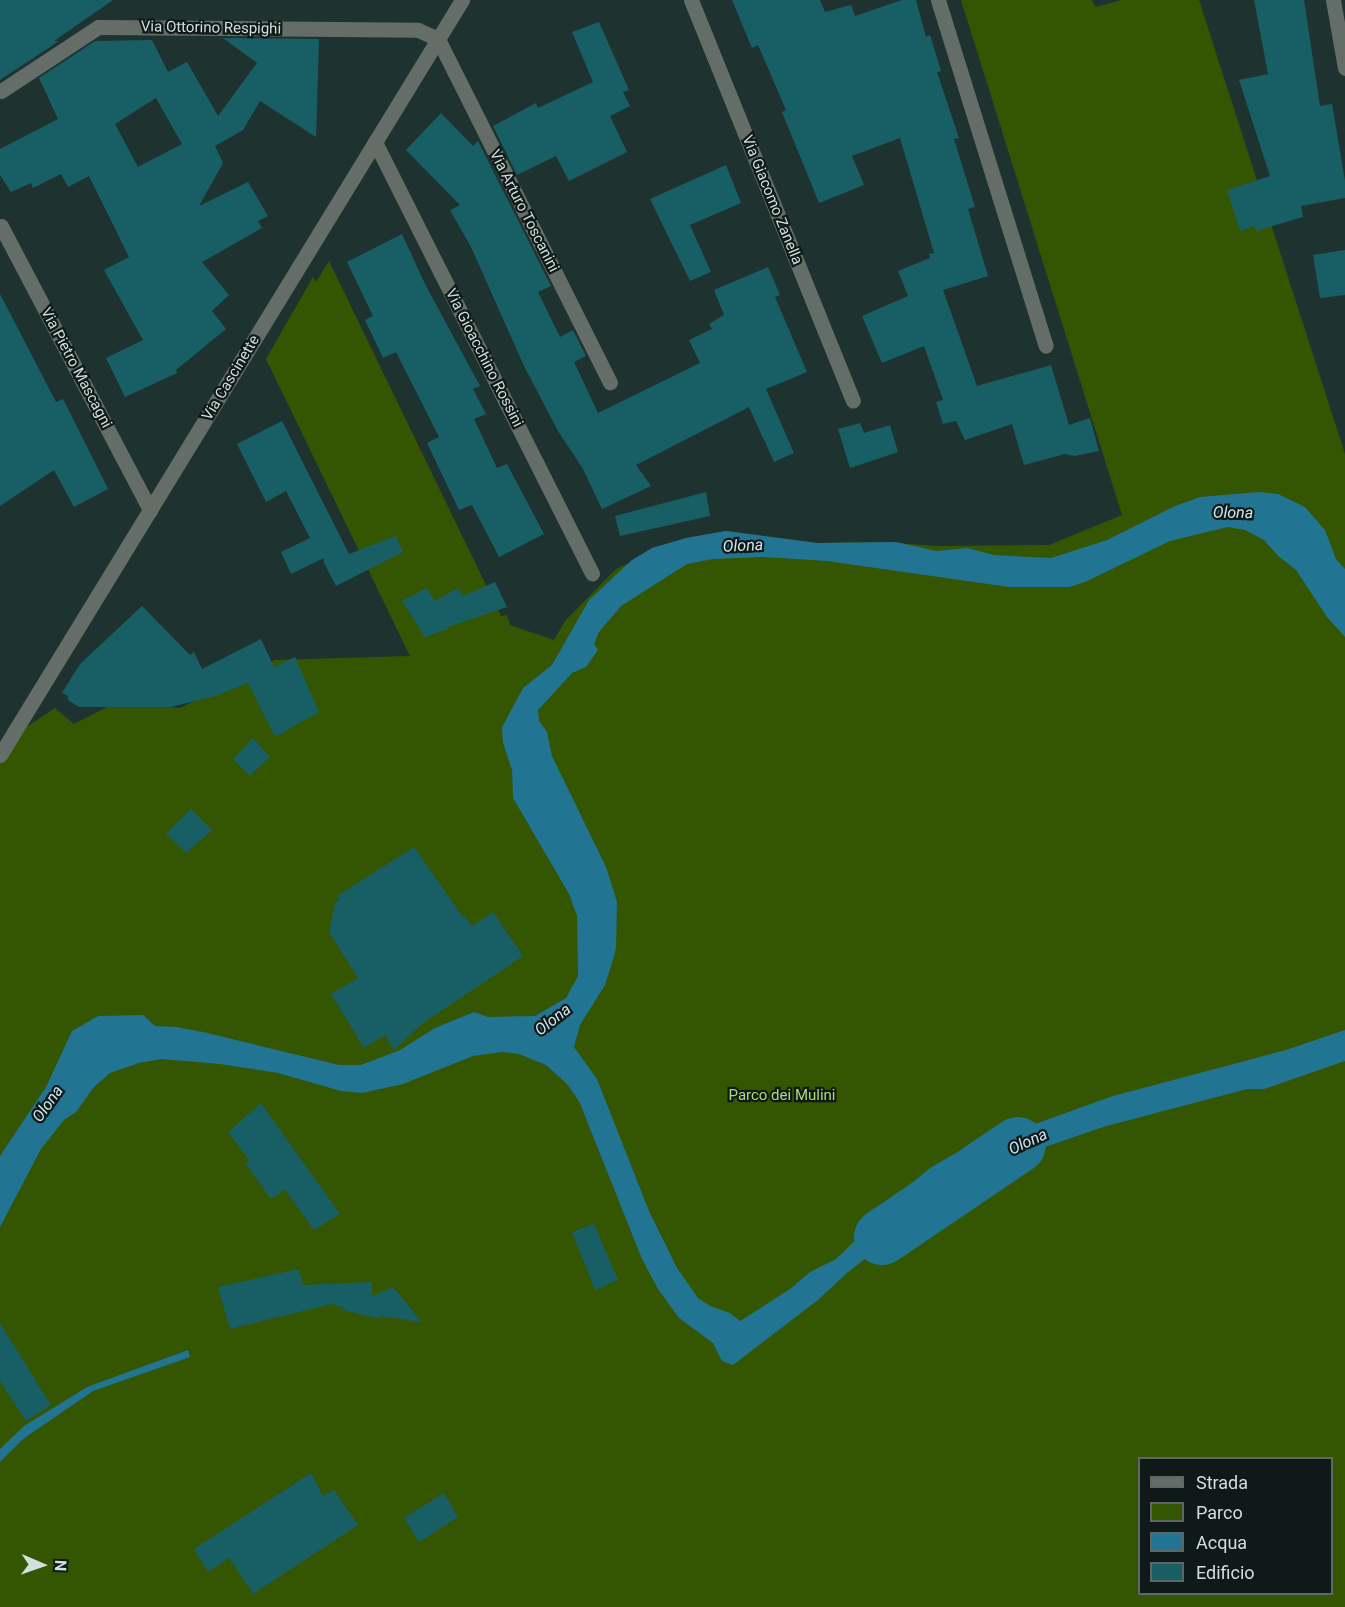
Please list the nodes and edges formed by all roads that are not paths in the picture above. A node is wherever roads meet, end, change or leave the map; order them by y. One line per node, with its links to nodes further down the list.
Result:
1 (462, 0): 5 (street, Via Cascinette)
2 (691, 0): 12 (street, Via Giacomo Zanella)
3 (938, 0): 10 (street)
4 (1333, 0): 6 (street)
5 (438, 39): 7 (street, Via Ottorino Respighi); 8 (street, Via Cascinette); 11 (street, Via Arturo Toscanini)
6 (1345, 68)
7 (1, 91)
8 (375, 142): 13 (street, Via Cascinette); 14 (street, Via Gioacchino Rossini)
9 (1, 226): 13 (street, Via Pietro Mascagni)
10 (1046, 346)
11 (610, 382)
12 (854, 400)
13 (150, 510): 15 (street, Via Cascinette)
14 (592, 573)
15 (0, 755)

